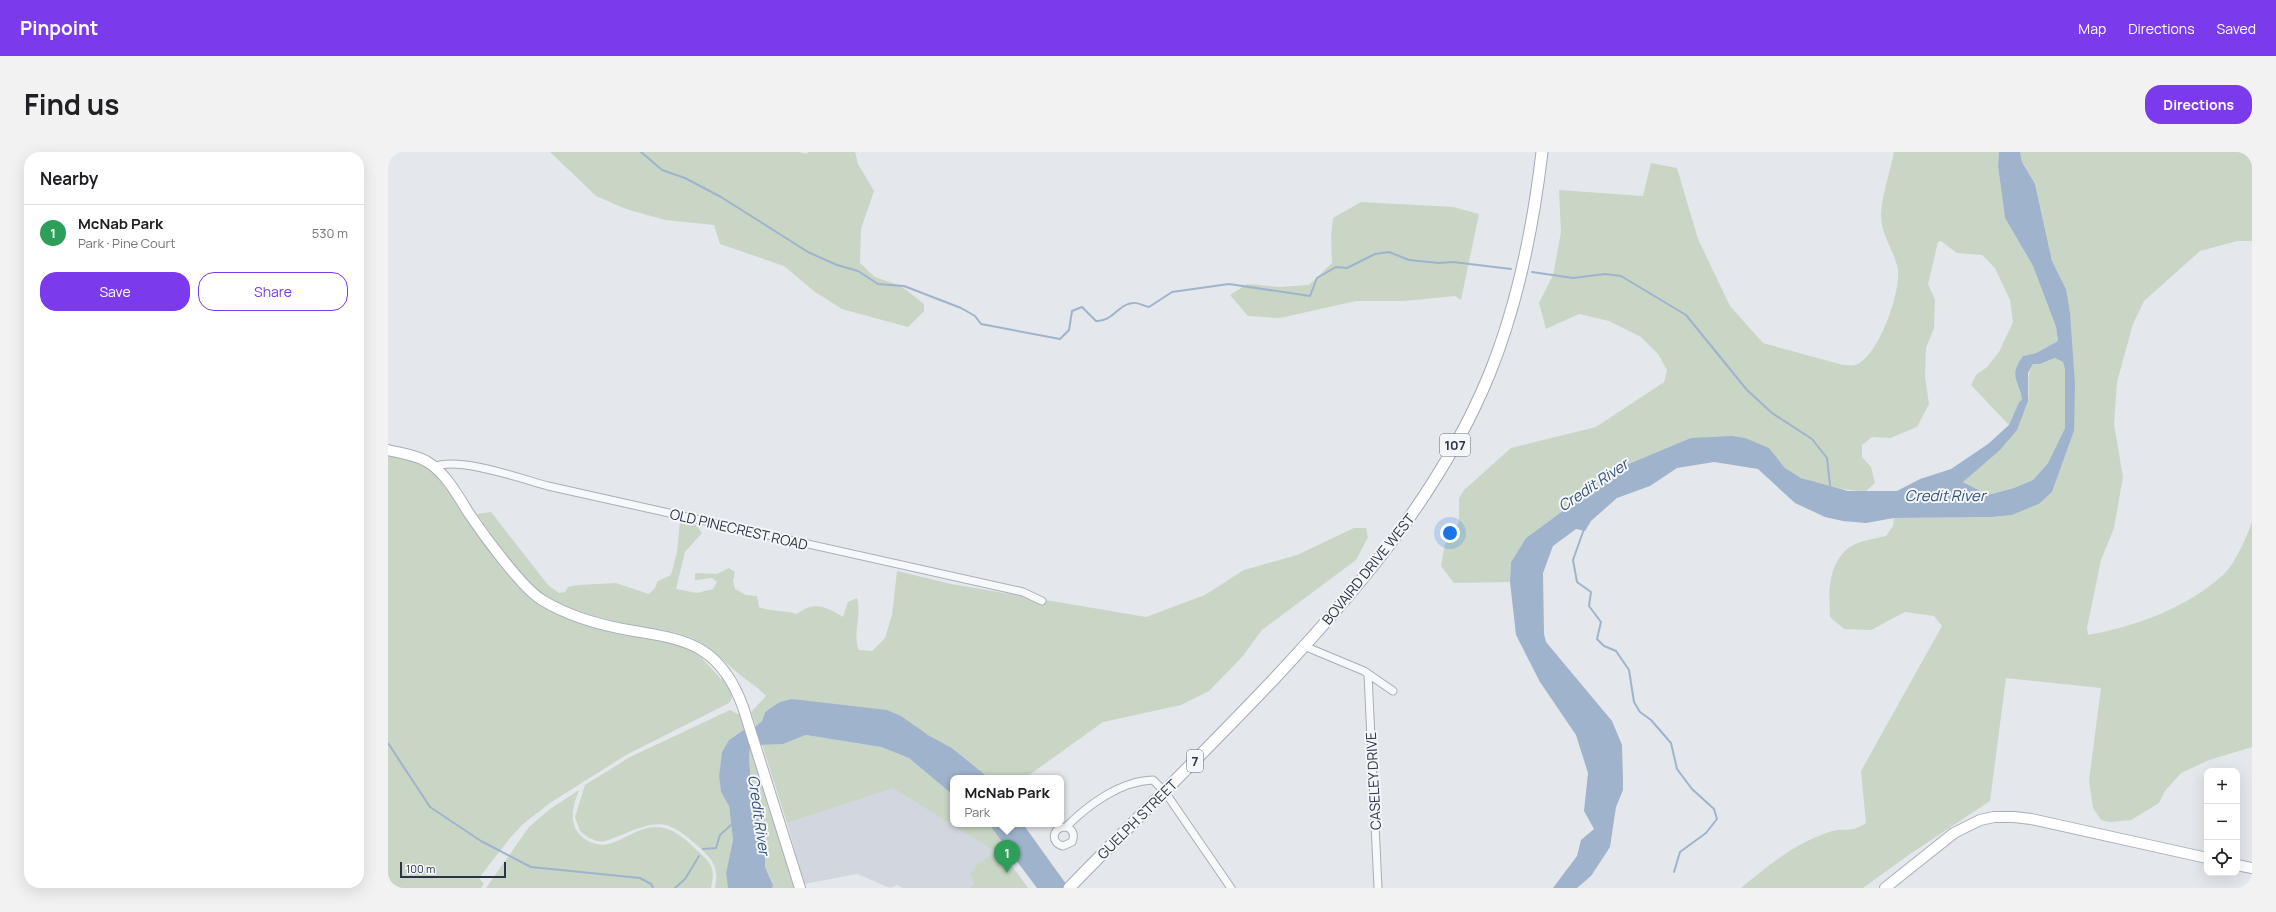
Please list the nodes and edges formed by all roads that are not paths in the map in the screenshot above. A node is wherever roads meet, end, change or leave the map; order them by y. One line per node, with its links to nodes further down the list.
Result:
1 (1542, 152): 4 (main road, BOVAIRD DRIVE WEST / 107)
2 (388, 450): 3 (main road)
3 (434, 467): 5 (street, OLD PINECREST ROAD); 15 (main road)
4 (1367, 574): 6 (main road, BOVAIRD DRIVE WEST / 7)
5 (1042, 601)
6 (1304, 646): 7 (street); 9 (main road, GUELPH STREET / 7)
7 (1368, 674): 8 (street); 17 (street, CASELEY DRIVE)
8 (1393, 691)
9 (1165, 792): 10 (street); 14 (main road, GUELPH STREET / 7); 16 (street)
10 (1066, 827)
11 (2204, 857): 18 (main road)
12 (2240, 866): 13 (main road)
13 (2252, 868)
14 (1072, 885)
15 (800, 888)
16 (1232, 888)
17 (1378, 888)
18 (1884, 888)

